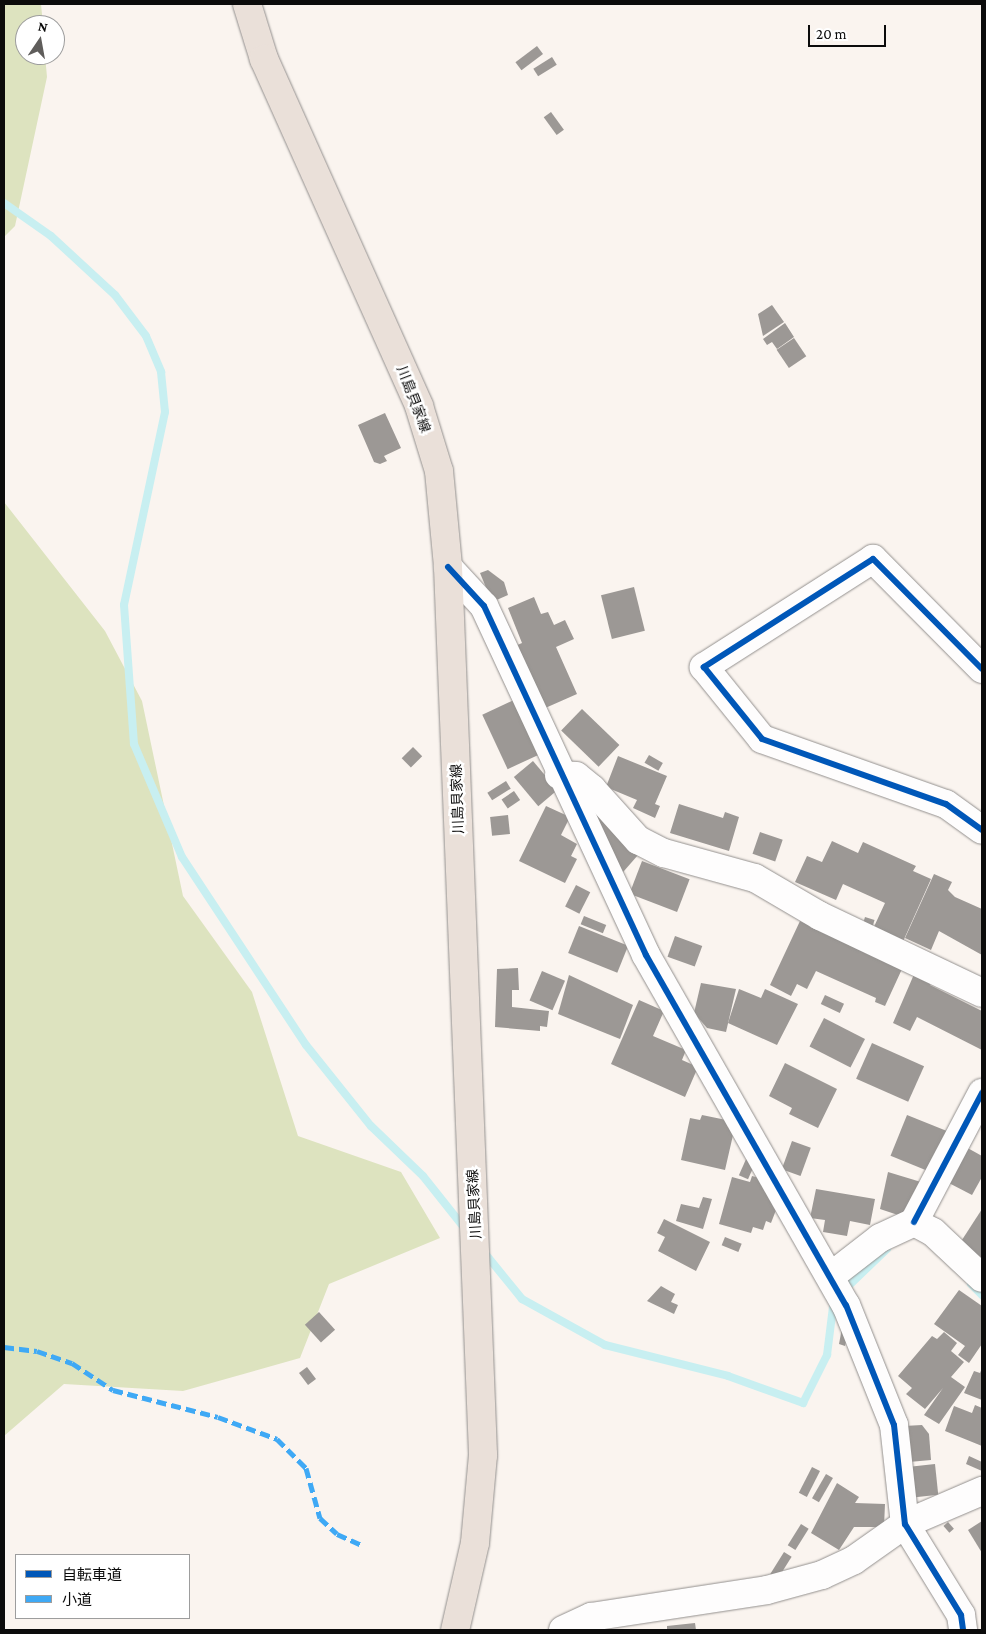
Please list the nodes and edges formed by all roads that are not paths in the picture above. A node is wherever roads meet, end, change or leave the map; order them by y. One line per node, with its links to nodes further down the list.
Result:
1 (247, 4): 2 (main road, 川島貝家線)
2 (448, 567): 4 (street); 13 (main road, 川島貝家線)
3 (982, 669): 5 (street)
4 (559, 775): 6 (street); 9 (street)
5 (982, 830)
6 (982, 993)
7 (982, 1093): 8 (street)
8 (914, 1222): 9 (street); 10 (street)
9 (831, 1276): 12 (street)
10 (982, 1278)
11 (982, 1492): 12 (street)
12 (905, 1524): 14 (street); 15 (street)
13 (455, 1630)
14 (563, 1630)
15 (963, 1630)

